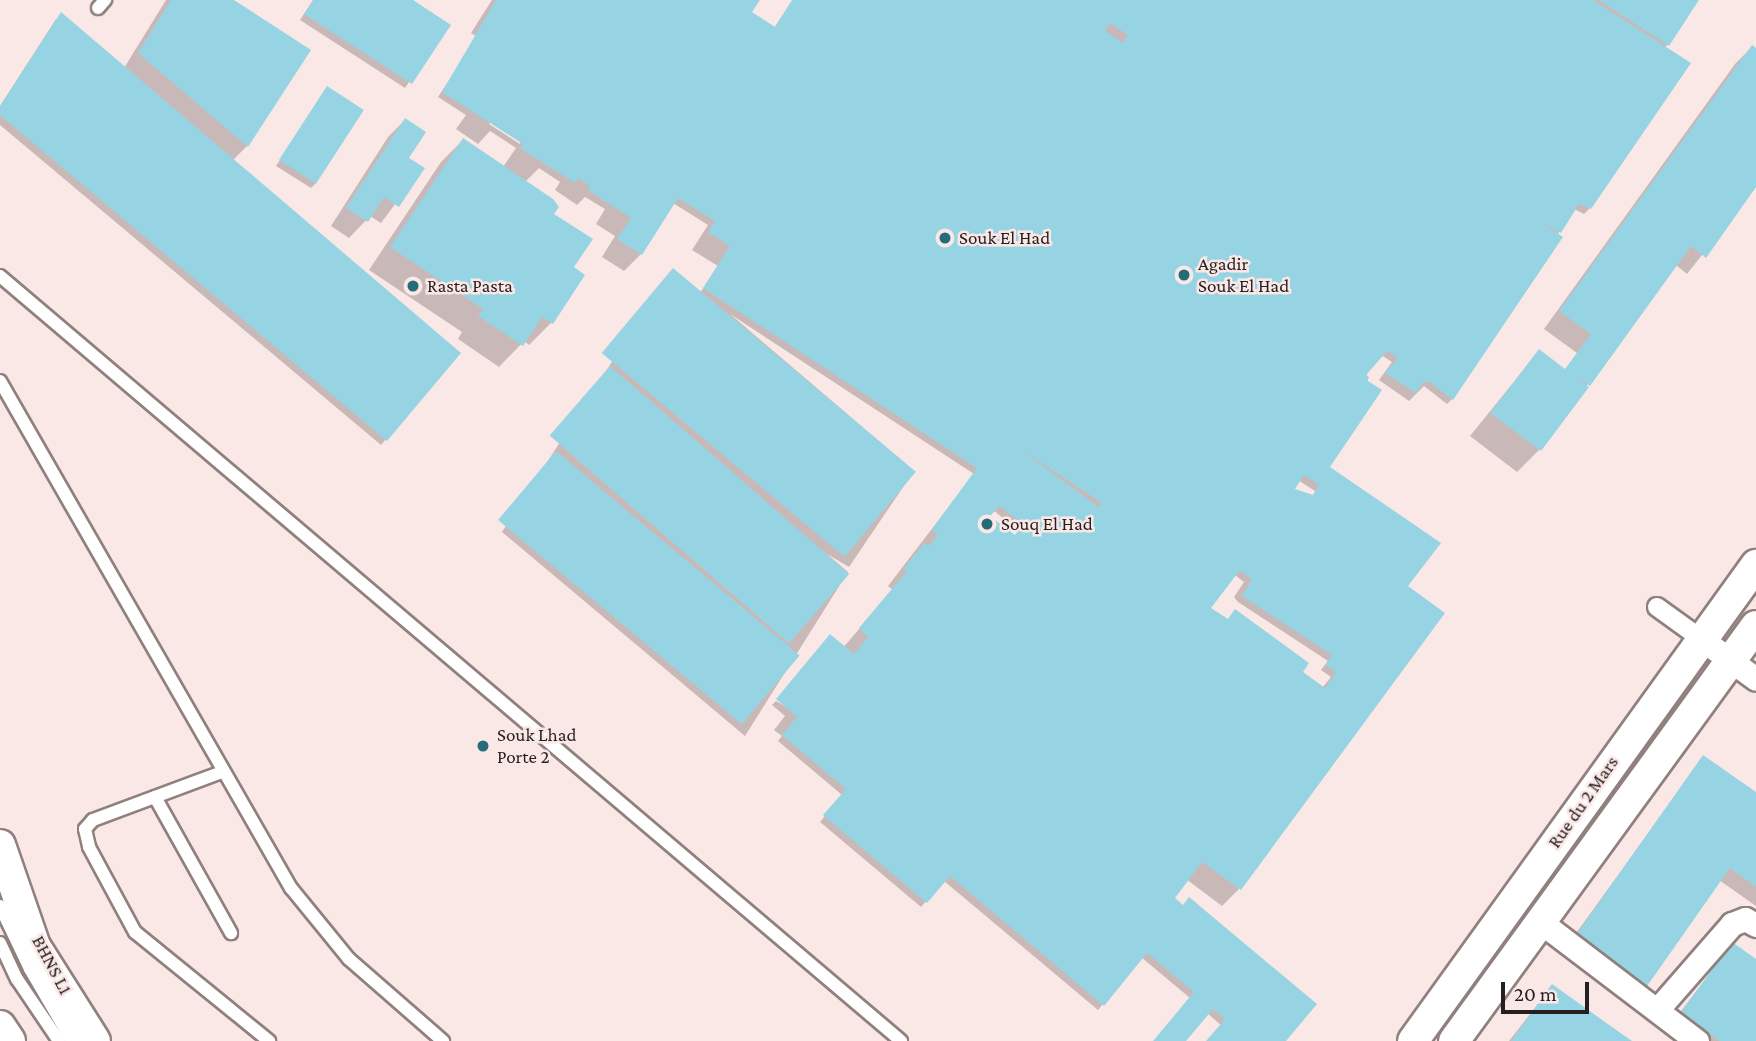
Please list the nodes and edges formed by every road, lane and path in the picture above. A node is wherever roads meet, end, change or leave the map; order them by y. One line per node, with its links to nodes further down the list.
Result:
1 (0, 276): 26 (lane)
2 (0, 381): 9 (lane)
3 (1756, 565): 6 (street, Rue du 2 Mars)
4 (1657, 607): 6 (street)
5 (1756, 626): 7 (street, Rue du 2 Mars)
6 (1700, 638): 7 (street); 27 (street, Rue du 2 Mars)
7 (1731, 658): 8 (street); 13 (street, Rue du 2 Mars)
8 (1756, 679)
9 (222, 772): 10 (lane); 25 (lane)
10 (155, 797): 15 (lane); 24 (lane)
11 (0, 845): 23 (street)
12 (0, 906): 22 (lane, BHNS L1)
13 (1538, 920): 17 (street); 19 (street, Rue du 2 Mars)
14 (1756, 925): 17 (street)
15 (231, 933)
16 (0, 943): 21 (lane, BHNS L1)
17 (1657, 1010): 28 (street)
18 (0, 1026): 20 (street)
19 (1459, 1039)
20 (10, 1041)
21 (59, 1041)
22 (72, 1041)
23 (95, 1041)
24 (269, 1041)
25 (443, 1041)
26 (901, 1041)
27 (1413, 1041)
28 (1697, 1041)

